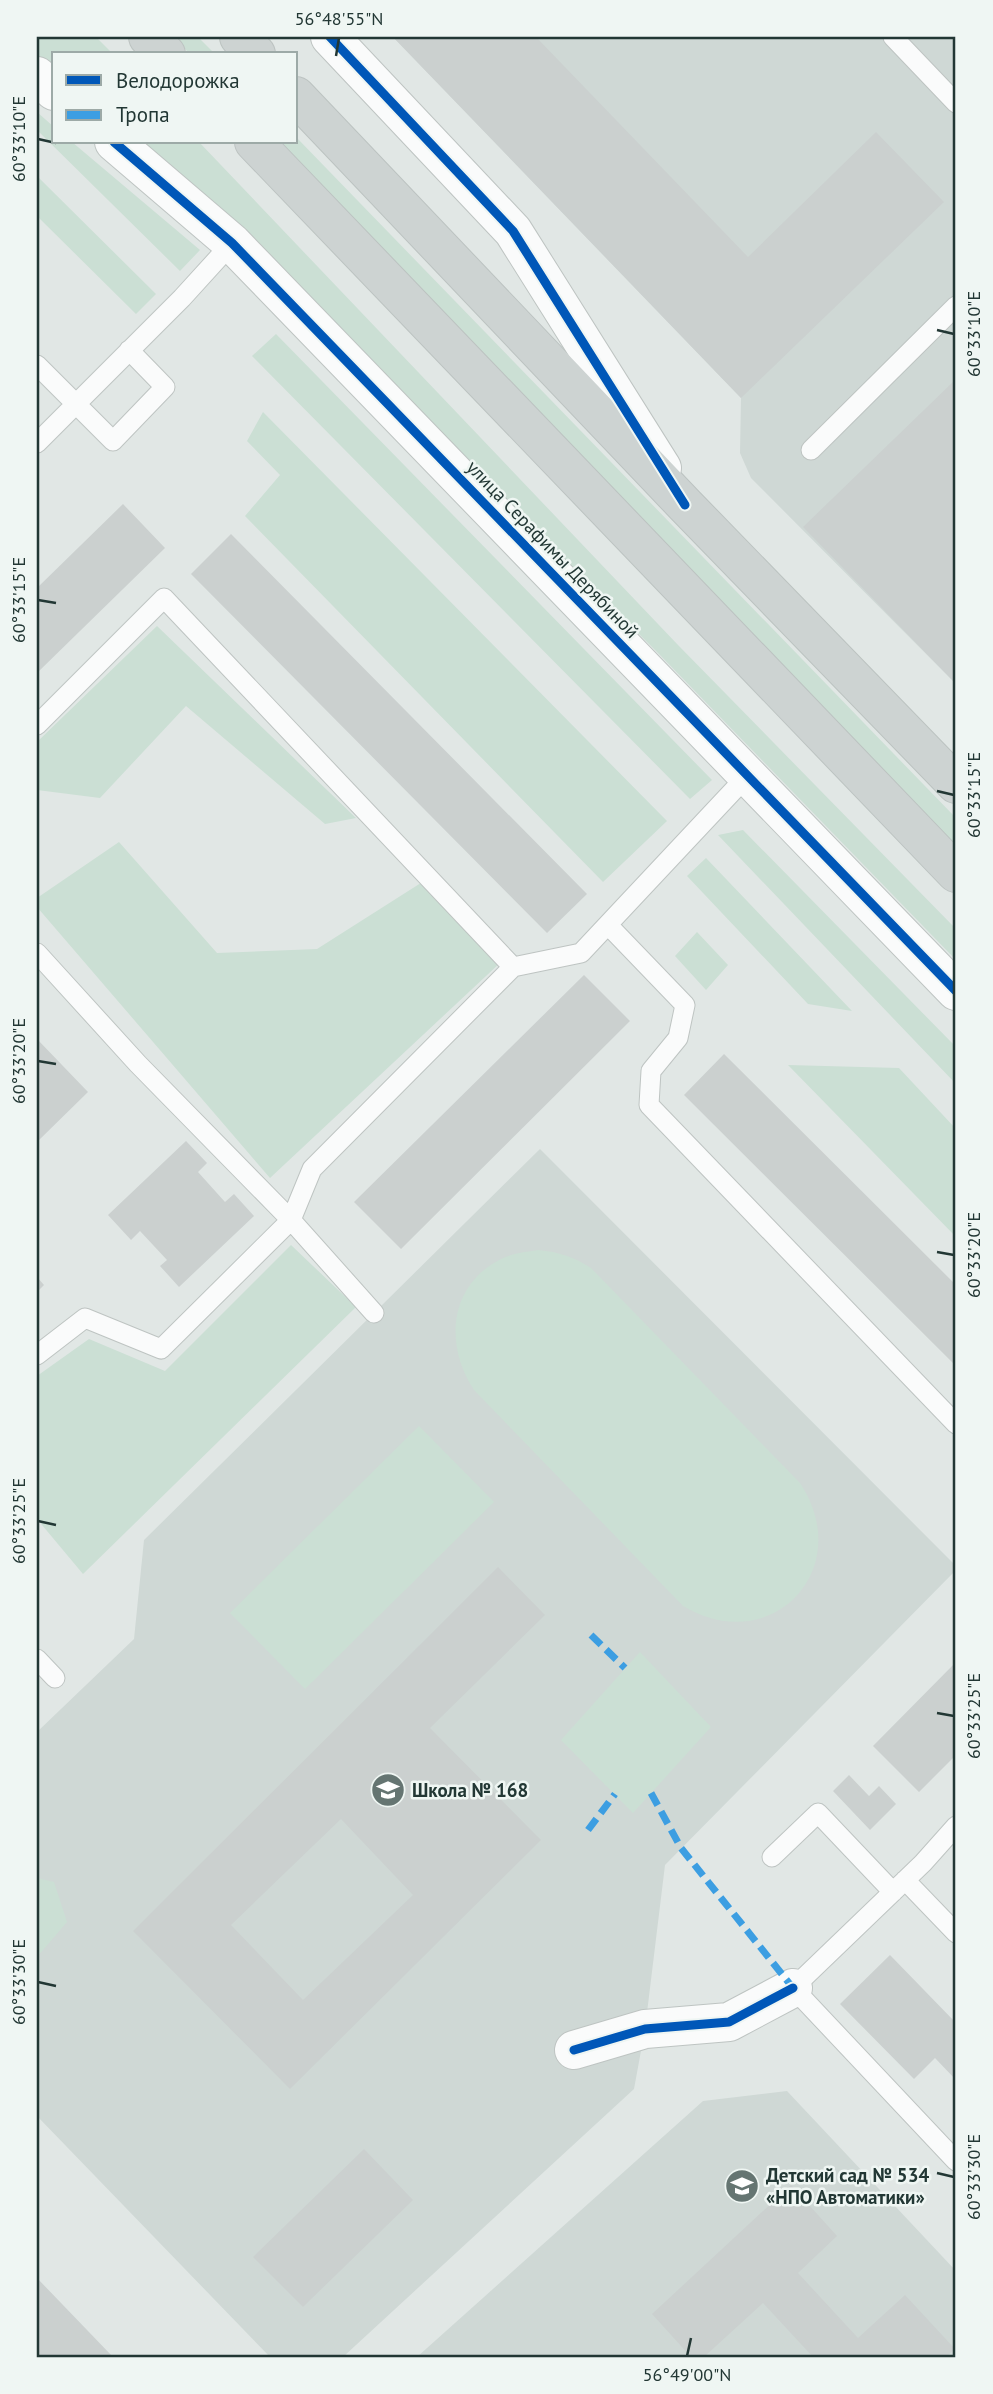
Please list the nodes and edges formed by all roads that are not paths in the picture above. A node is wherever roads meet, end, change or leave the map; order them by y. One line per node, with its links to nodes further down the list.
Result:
1 (148, 37): 5 (main road)
2 (239, 37): 6 (main road)
3 (330, 37): 20 (street)
4 (893, 37): 10 (lane)
5 (164, 52)
6 (254, 52)
7 (37, 76): 8 (street)
8 (52, 89)
9 (298, 98): 20 (main road)
10 (956, 103)
11 (116, 144): 13 (street, улица Серафимы Дерябиной)
12 (256, 144): 24 (main road)
13 (232, 243): 15 (lane); 22 (street, улица Серафимы Дерябиной)
14 (956, 306): 19 (lane)
15 (130, 349): 17 (lane); 17 (lane)
16 (37, 365): 17 (lane)
17 (76, 404): 18 (lane)
18 (37, 443)
19 (811, 450)
20 (685, 505): 23 (main road)
21 (37, 725): 27 (lane)
22 (747, 776): 25 (lane); 28 (street, улица Серафимы Дерябиной)
23 (956, 784)
24 (956, 873)
25 (608, 925): 27 (lane); 32 (lane)
26 (37, 953): 29 (lane)
27 (513, 967): 29 (lane)
28 (956, 992)
29 (291, 1220): 30 (lane); 31 (lane)
30 (374, 1313)
31 (37, 1355)
32 (956, 1424)
33 (37, 1659): 34 (lane)
34 (55, 1678)
35 (956, 1826): 37 (lane)
36 (772, 1857): 37 (lane)
37 (899, 1886): 38 (lane); 39 (lane)
38 (956, 1933)
39 (793, 1988): 40 (street); 41 (lane)
40 (575, 2050)
41 (956, 2161)

